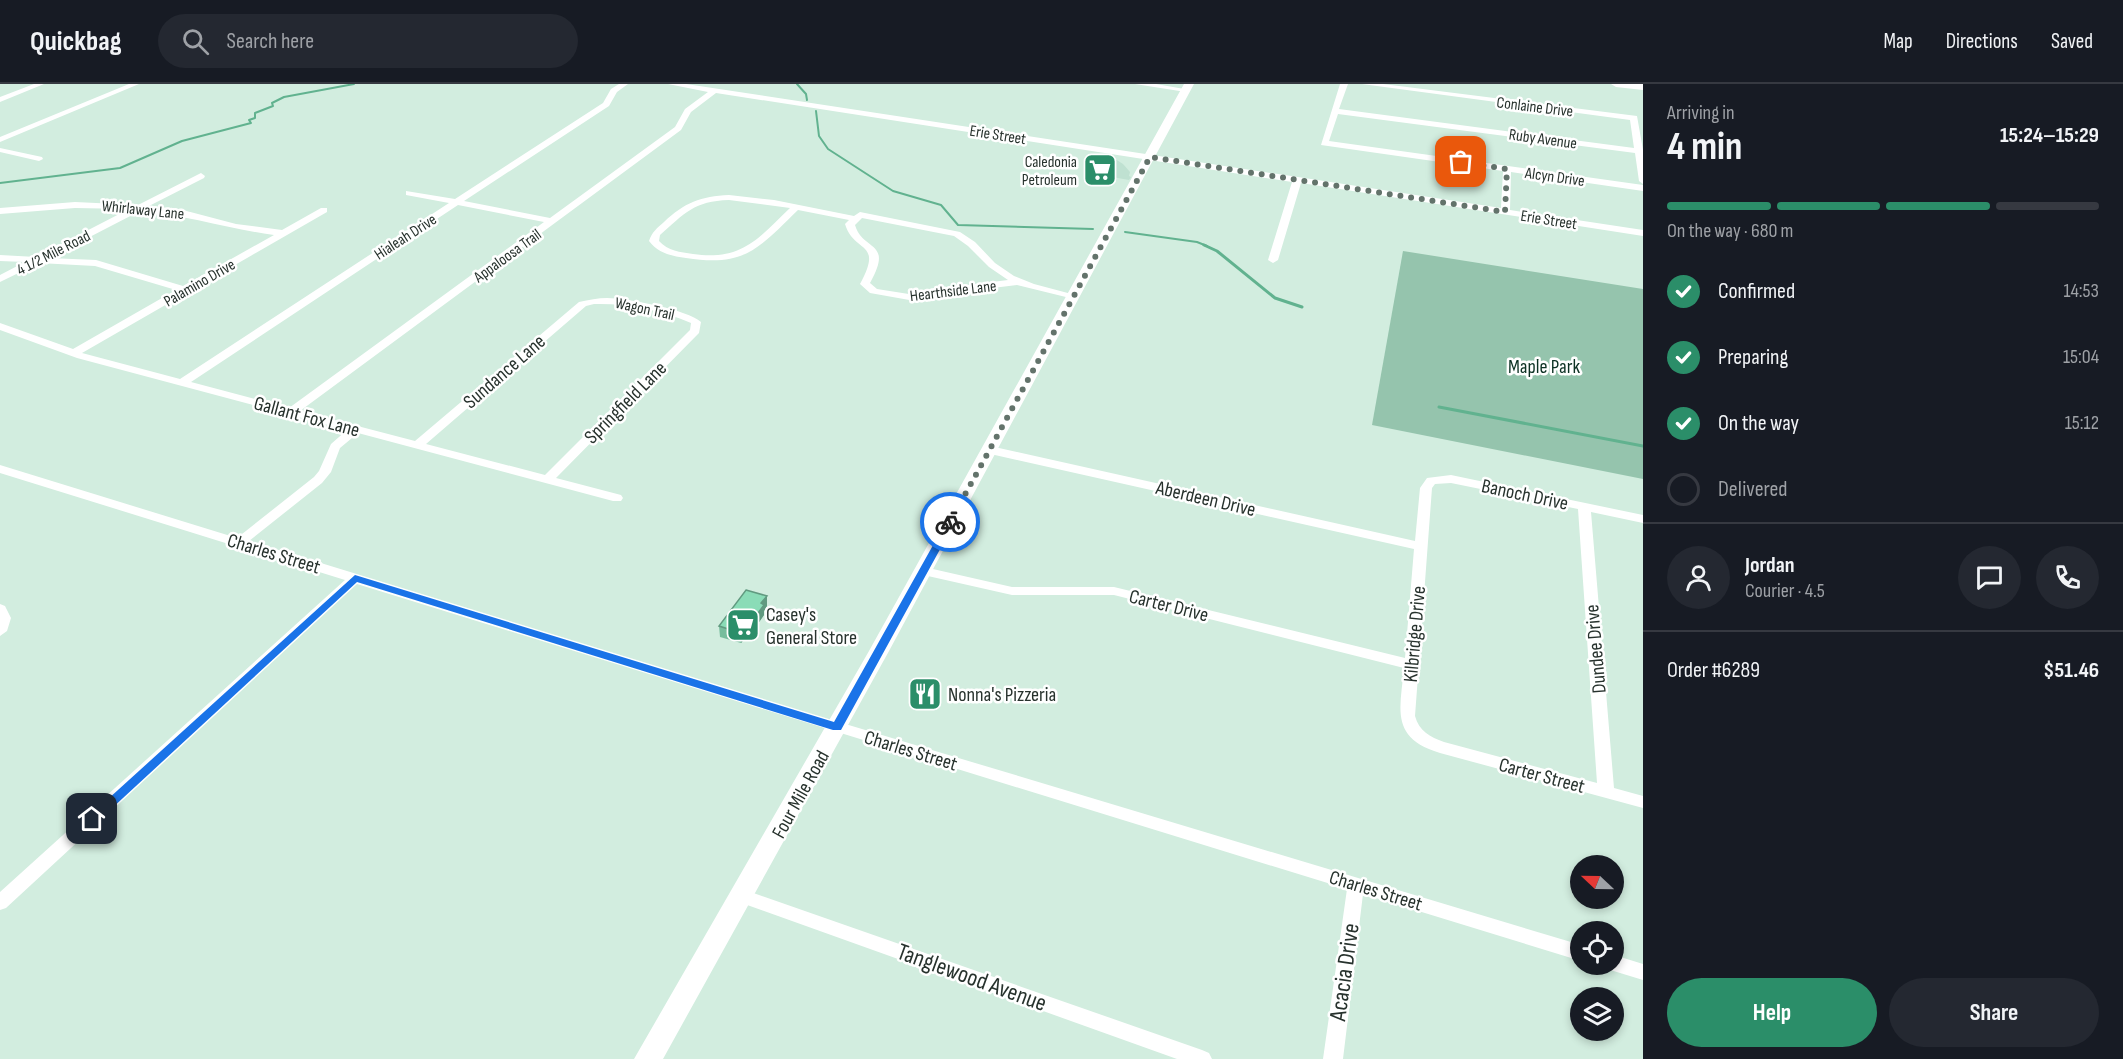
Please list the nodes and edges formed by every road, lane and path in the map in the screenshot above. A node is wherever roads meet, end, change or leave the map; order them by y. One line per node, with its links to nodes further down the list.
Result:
1 (40, 84): 14 (street)
2 (135, 84): 16 (street)
3 (624, 84): 27 (street, Hialeah Drive)
4 (672, 84): 12 (street, Erie Street)
5 (1140, 84): 10 (street)
6 (1344, 84): 15 (street)
7 (1366, 84): 13 (street, Conlaine Drive)
8 (1461, 84): 13 (street)
9 (1616, 84): 11 (main road)
10 (1187, 87): 19 (main road, Four Mile Road)
11 (1643, 87)
12 (714, 90): 19 (street, Erie Street); 34 (street, Appaloosa Trail)
13 (1460, 96): 18 (street, Conlaine Drive)
14 (0, 100)
15 (1335, 111): 18 (street, Ruby Avenue); 21 (street, Alcyn Drive)
16 (0, 140)
17 (0, 150): 20 (street)
18 (1641, 152): 24 (street)
19 (1150, 157): 23 (street, Erie Street); 43 (main road, Four Mile Road)
20 (39, 159)
21 (1507, 169): 25 (street, Alcyn Drive); 32 (street)
22 (201, 176): 28 (street, 4 1/2 Mile Road)
23 (1298, 181): 32 (street, Erie Street); 39 (street)
24 (1643, 181)
25 (1643, 188)
26 (409, 194): 27 (street)
27 (456, 202): 34 (street); 48 (street, Hialeah Drive)
28 (140, 208): 31 (street, Whirlaway Lane); 35 (street, Whirlaway Lane); 38 (street, 4 1/2 Mile Road)
29 (795, 208): 29 (street); 33 (street)
30 (324, 210): 35 (street, Palamino Drive)
31 (0, 211)
32 (1505, 212): 36 (street, Erie Street)
33 (858, 217): 41 (street); 41 (street, Hearthside Lane)
34 (553, 221): 49 (street, Appaloosa Trail)
35 (284, 233): 42 (street, Palamino Drive)
36 (1643, 233)
37 (0, 258): 38 (street)
38 (39, 259): 40 (street, 4 1/2 Mile Road); 42 (street)
39 (1273, 260)
40 (0, 279)
41 (1017, 282): 43 (street)
42 (185, 290): 47 (street, Palamino Drive)
43 (1074, 296): 52 (main road, Four Mile Road)
44 (592, 298): 45 (street, Wagon Trail); 51 (street, Sundance Lane)
45 (701, 321): 54 (street, Springfield Lane)
46 (0, 326): 47 (street, Gallant Fox Lane)
47 (74, 354): 48 (street, Gallant Fox Lane)
48 (181, 382): 49 (street, Gallant Fox Lane)
49 (291, 412): 50 (street, Gallant Fox Lane)
50 (355, 429): 51 (street, Gallant Fox Lane); 59 (street)
51 (417, 445): 54 (street, Gallant Fox Lane)
52 (990, 450): 60 (street, Aberdeen Drive); 61 (main road, Four Mile Road)
53 (0, 470): 59 (street, Charles Street)
54 (548, 479): 55 (street, Gallant Fox Lane)
55 (617, 498)
56 (1425, 503): 57 (street, Banoch Drive); 60 (street, Kilbridge Drive)
57 (1584, 507): 58 (street, Banoch Drive); 68 (street, Dundee Drive)
58 (1643, 519)
59 (239, 543): 62 (street, Charles Street)
60 (1421, 546): 65 (street, Kilbridge Drive)
61 (924, 571): 65 (street, Carter Drive); 66 (main road, Four Mile Road)
62 (355, 578): 66 (street, Charles Street); 72 (street)
63 (0, 609): 64 (street)
64 (0, 631)
65 (1411, 665): 67 (street, Kilbridge Drive)
66 (837, 727): 70 (street, Charles Street); 71 (main road, Four Mile Road)
67 (1440, 747): 68 (street, Carter Street)
68 (1606, 792): 69 (street, Carter Street)
69 (1643, 802)
70 (1356, 884): 73 (street, Charles Street); 78 (street, Acacia Drive)
71 (742, 896): 76 (main road, Four Mile Road); 77 (street, Tanglewood Avenue)
72 (0, 903)
73 (1570, 950)
74 (1624, 966): 75 (street)
75 (1643, 972)
76 (648, 1059)
77 (1202, 1059)
78 (1333, 1059)

